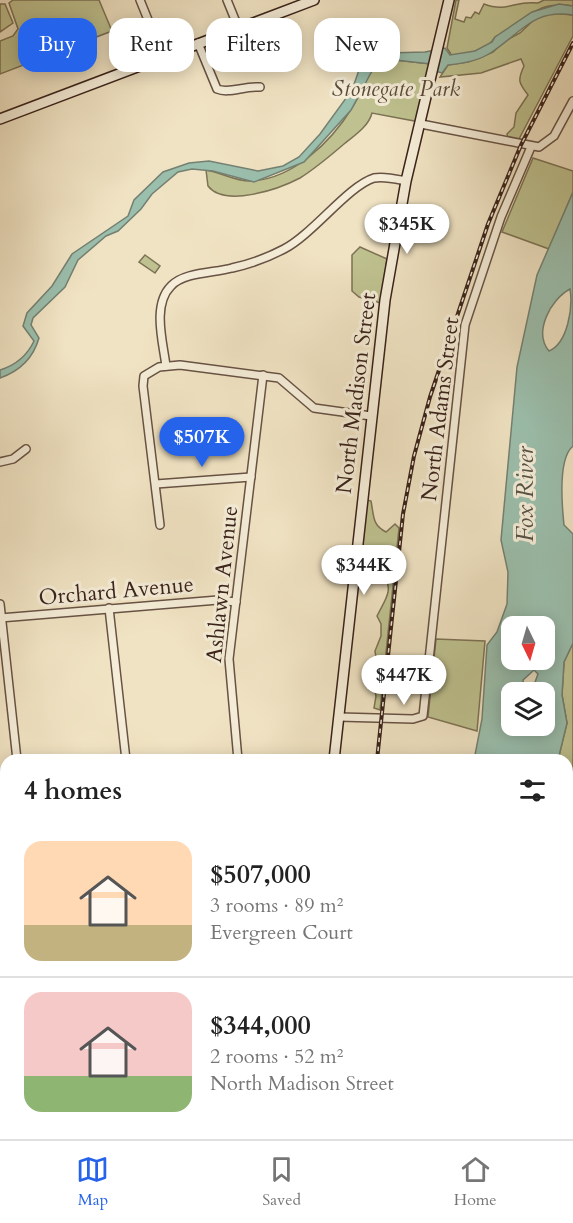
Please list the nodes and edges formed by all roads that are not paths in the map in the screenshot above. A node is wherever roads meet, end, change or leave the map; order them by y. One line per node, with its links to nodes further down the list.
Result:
1 (140, 0): 5 (street)
2 (227, 0): 6 (street)
3 (313, 0): 7 (street)
4 (450, 0): 15 (street, North Madison Street)
5 (147, 18)
6 (234, 18)
7 (263, 18)
8 (206, 40): 9 (street)
9 (198, 43): 10 (street); 12 (street)
10 (194, 45)
11 (124, 72): 14 (street)
12 (260, 87)
13 (573, 101): 16 (street)
14 (0, 119)
15 (421, 124): 16 (street); 17 (street, North Madison Street)
16 (531, 147): 30 (street, North Adams Street)
17 (406, 181): 18 (street); 20 (street, North Madison Street)
18 (166, 366): 19 (street); 24 (street)
19 (263, 375): 20 (street); 23 (street, Ashlawn Avenue)
20 (371, 416): 30 (street, North Madison Street)
21 (26, 449): 22 (street)
22 (0, 462)
23 (250, 477): 24 (street); 26 (street, Ashlawn Avenue)
24 (156, 484): 25 (street)
25 (160, 525)
26 (236, 602): 28 (street, Orchard Avenue); 33 (street, Ashlawn Avenue)
27 (0, 604): 29 (street)
28 (109, 608): 29 (street, Orchard Avenue); 32 (street)
29 (1, 618): 31 (street)
30 (339, 717): 34 (street, North Madison Street)
31 (16, 754)
32 (125, 754)
33 (237, 754)
34 (335, 754)

